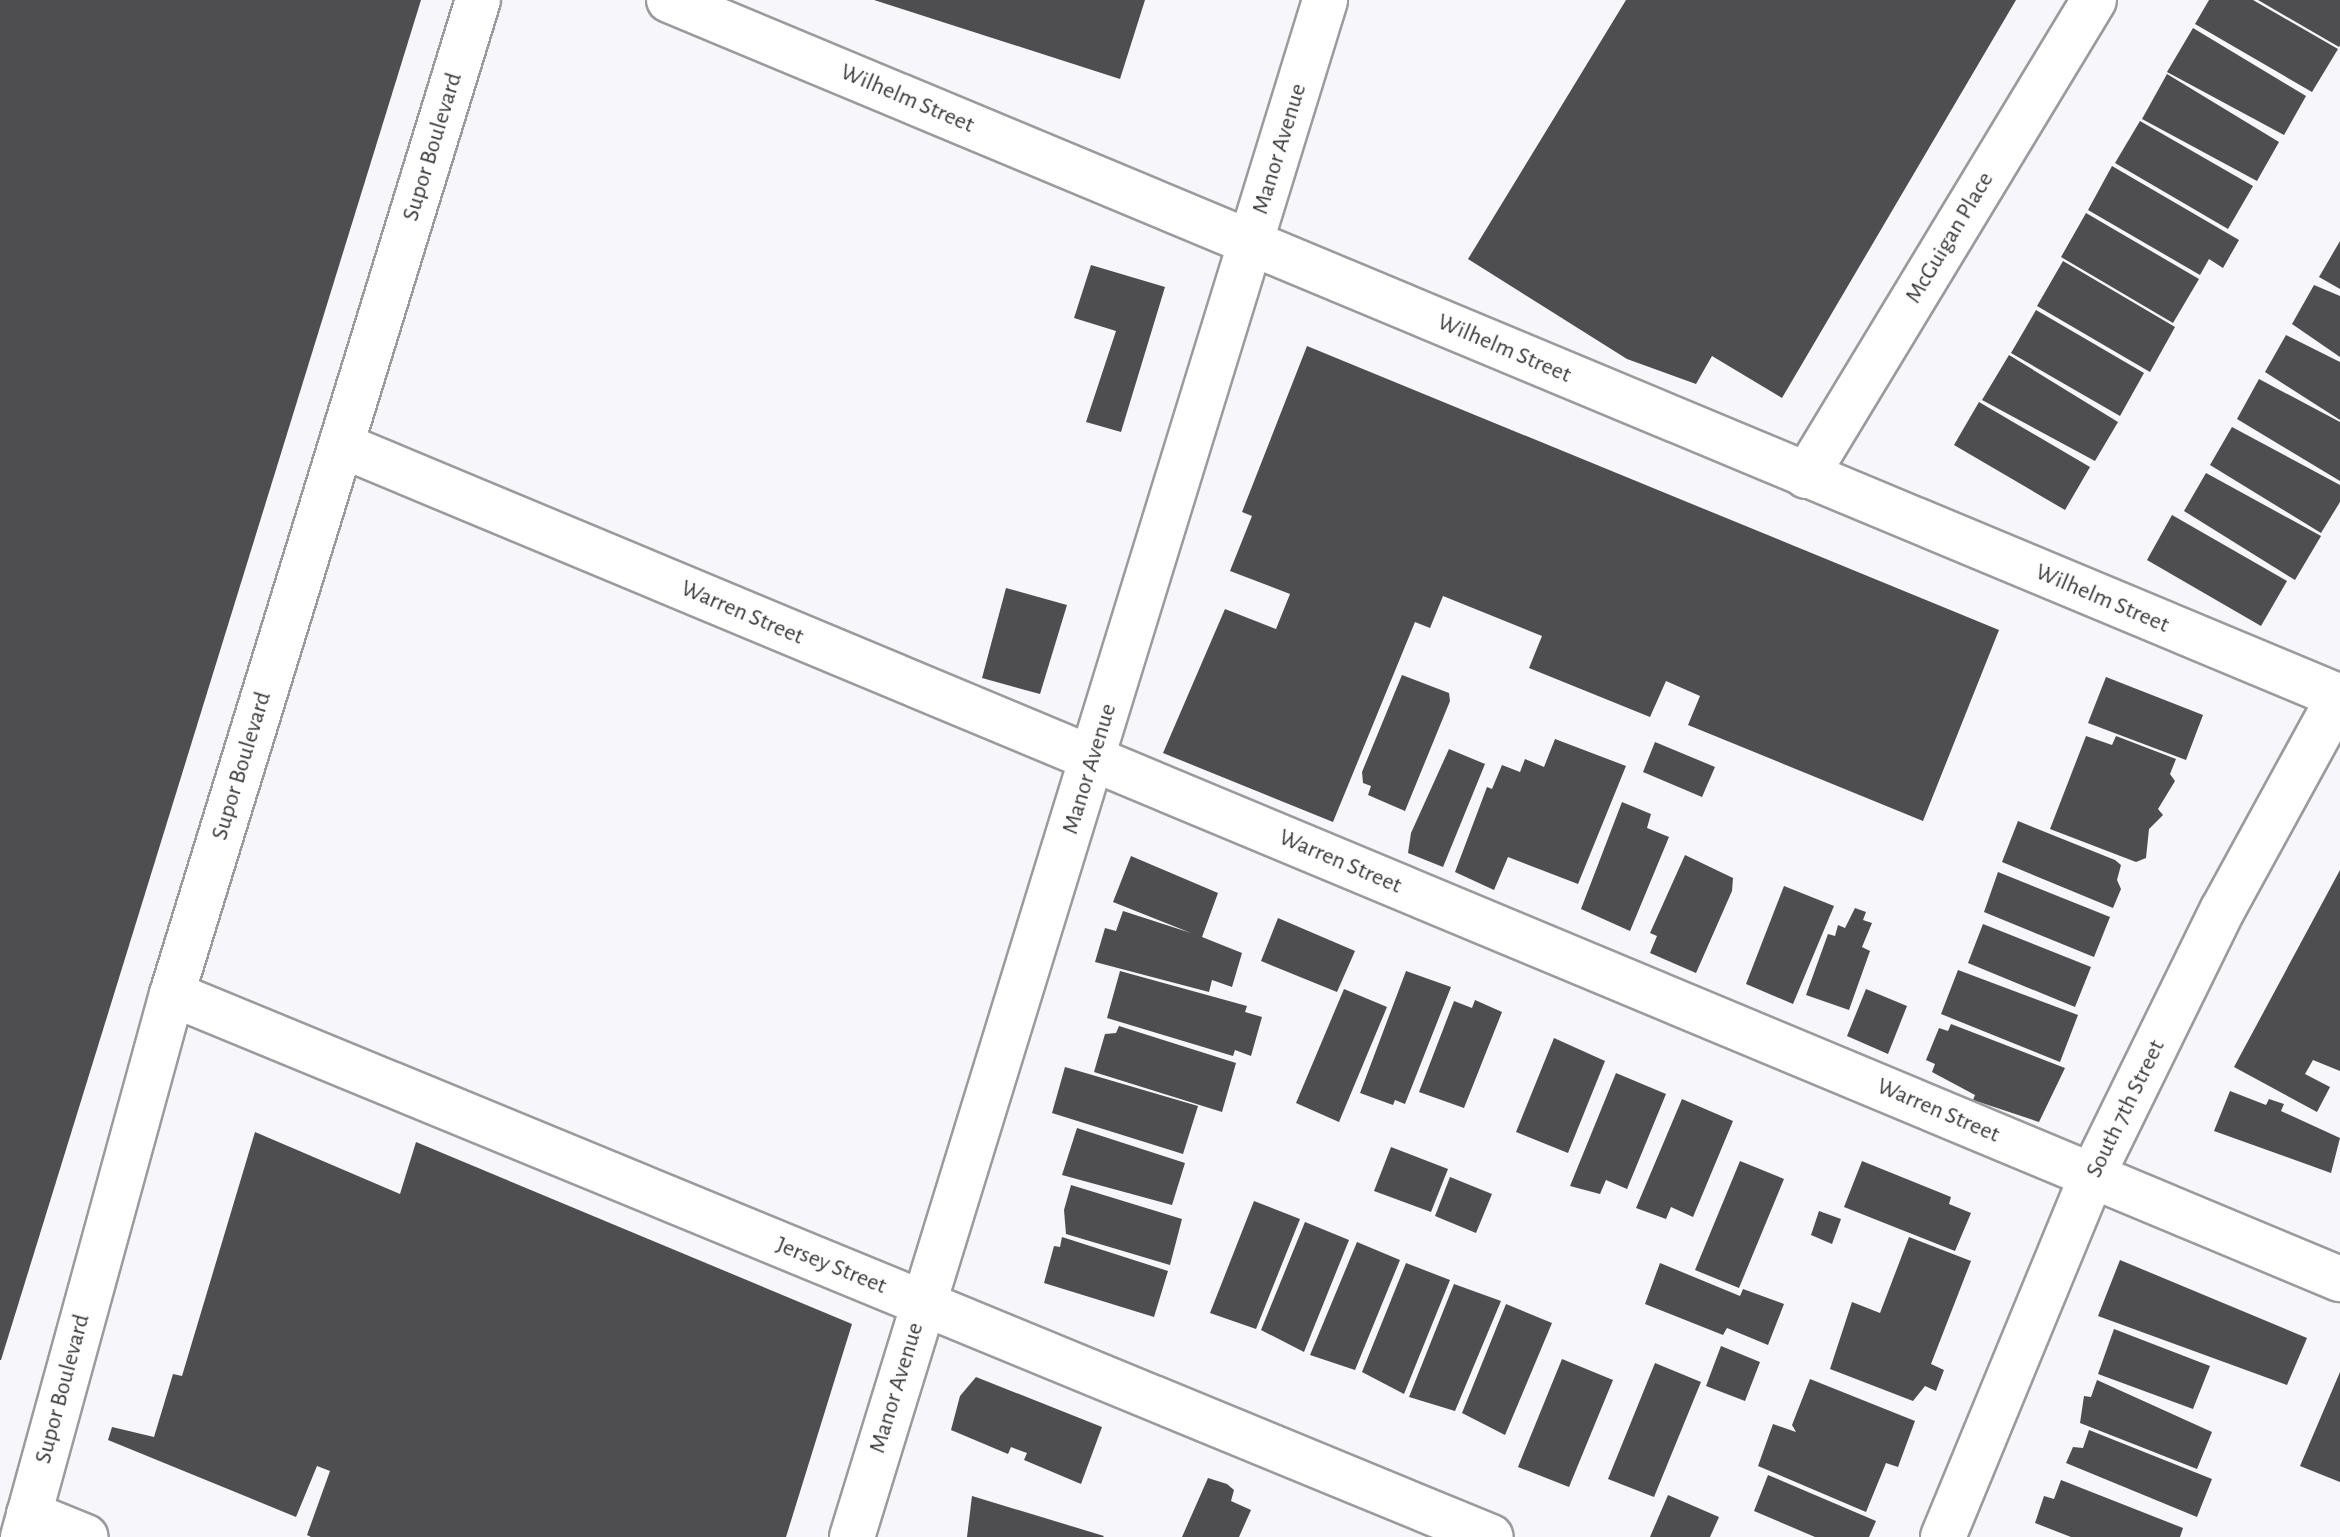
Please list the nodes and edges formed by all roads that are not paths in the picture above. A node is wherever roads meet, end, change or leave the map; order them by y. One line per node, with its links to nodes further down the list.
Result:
1 (478, 0): 6 (street, Supor Boulevard)
2 (669, 0): 5 (street, Wilhelm Street)
3 (1325, 0): 5 (street, Manor Avenue)
4 (2094, 0): 7 (street, McGuigan Place)
5 (1251, 243): 7 (street, Wilhelm Street); 9 (street, Manor Avenue)
6 (341, 445): 9 (street, Warren Street); 10 (street, Supor Boulevard)
7 (1806, 476): 8 (street, Wilhelm Street)
8 (2340, 696): 11 (street, South 7th Street)
9 (1093, 759): 11 (street, Warren Street); 13 (street, Manor Avenue)
10 (172, 994): 13 (street, Jersey Street); 14 (street, Supor Boulevard)
11 (2092, 1176): 12 (street, Warren Street); 18 (street, South 7th Street)
12 (2340, 1279)
13 (923, 1303): 16 (street, Manor Avenue); 17 (street, Jersey Street)
14 (26, 1525): 15 (street)
15 (86, 1537)
16 (852, 1537)
17 (1491, 1537)
18 (1943, 1537)

